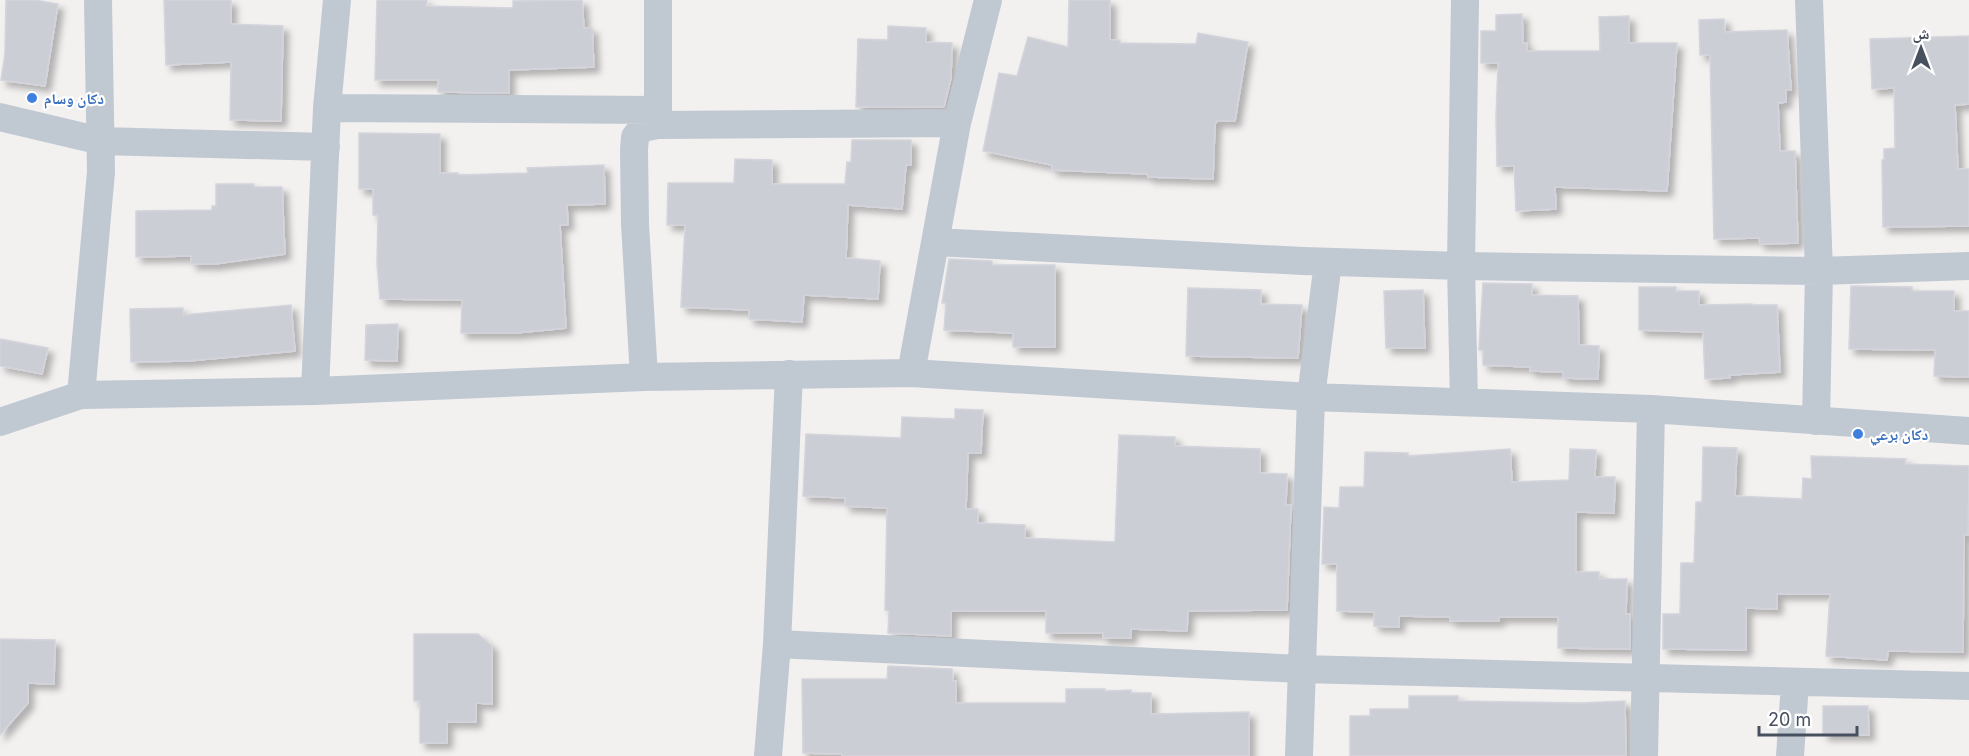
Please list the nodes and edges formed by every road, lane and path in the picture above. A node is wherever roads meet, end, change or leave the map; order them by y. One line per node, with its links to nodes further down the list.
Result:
1 (98, 0): 11 (street)
2 (337, 0): 7 (street)
3 (658, 0): 9 (street)
4 (988, 0): 10 (street)
5 (1464, 0): 15 (street)
6 (1809, 0): 17 (street)
7 (327, 108): 9 (street); 12 (street)
8 (0, 117): 11 (street)
9 (658, 118): 10 (street); 20 (street)
10 (957, 123): 13 (street)
11 (101, 141): 12 (street); 22 (street)
12 (326, 147): 21 (street)
13 (936, 242): 14 (street); 18 (street)
14 (1328, 262): 15 (street); 23 (street)
15 (1461, 266): 17 (street); 24 (street)
16 (1969, 266): 17 (street)
17 (1818, 271): 26 (street)
18 (911, 373): 19 (street); 23 (street)
19 (789, 374): 20 (street); 29 (street)
20 (644, 377): 21 (street)
21 (315, 391): 22 (street)
22 (81, 395): 27 (street)
23 (1311, 397): 24 (street); 30 (street)
24 (1464, 402): 25 (street)
25 (1651, 409): 26 (street); 31 (street)
26 (1816, 421): 28 (street)
27 (0, 422)
28 (1969, 431)
29 (777, 644): 30 (street); 34 (street)
30 (1301, 669): 31 (street); 35 (street)
31 (1645, 679): 32 (street); 36 (street)
32 (1795, 683): 33 (street); 37 (street)
33 (1969, 686)
34 (768, 756)
35 (1299, 756)
36 (1644, 756)
37 (1790, 756)

